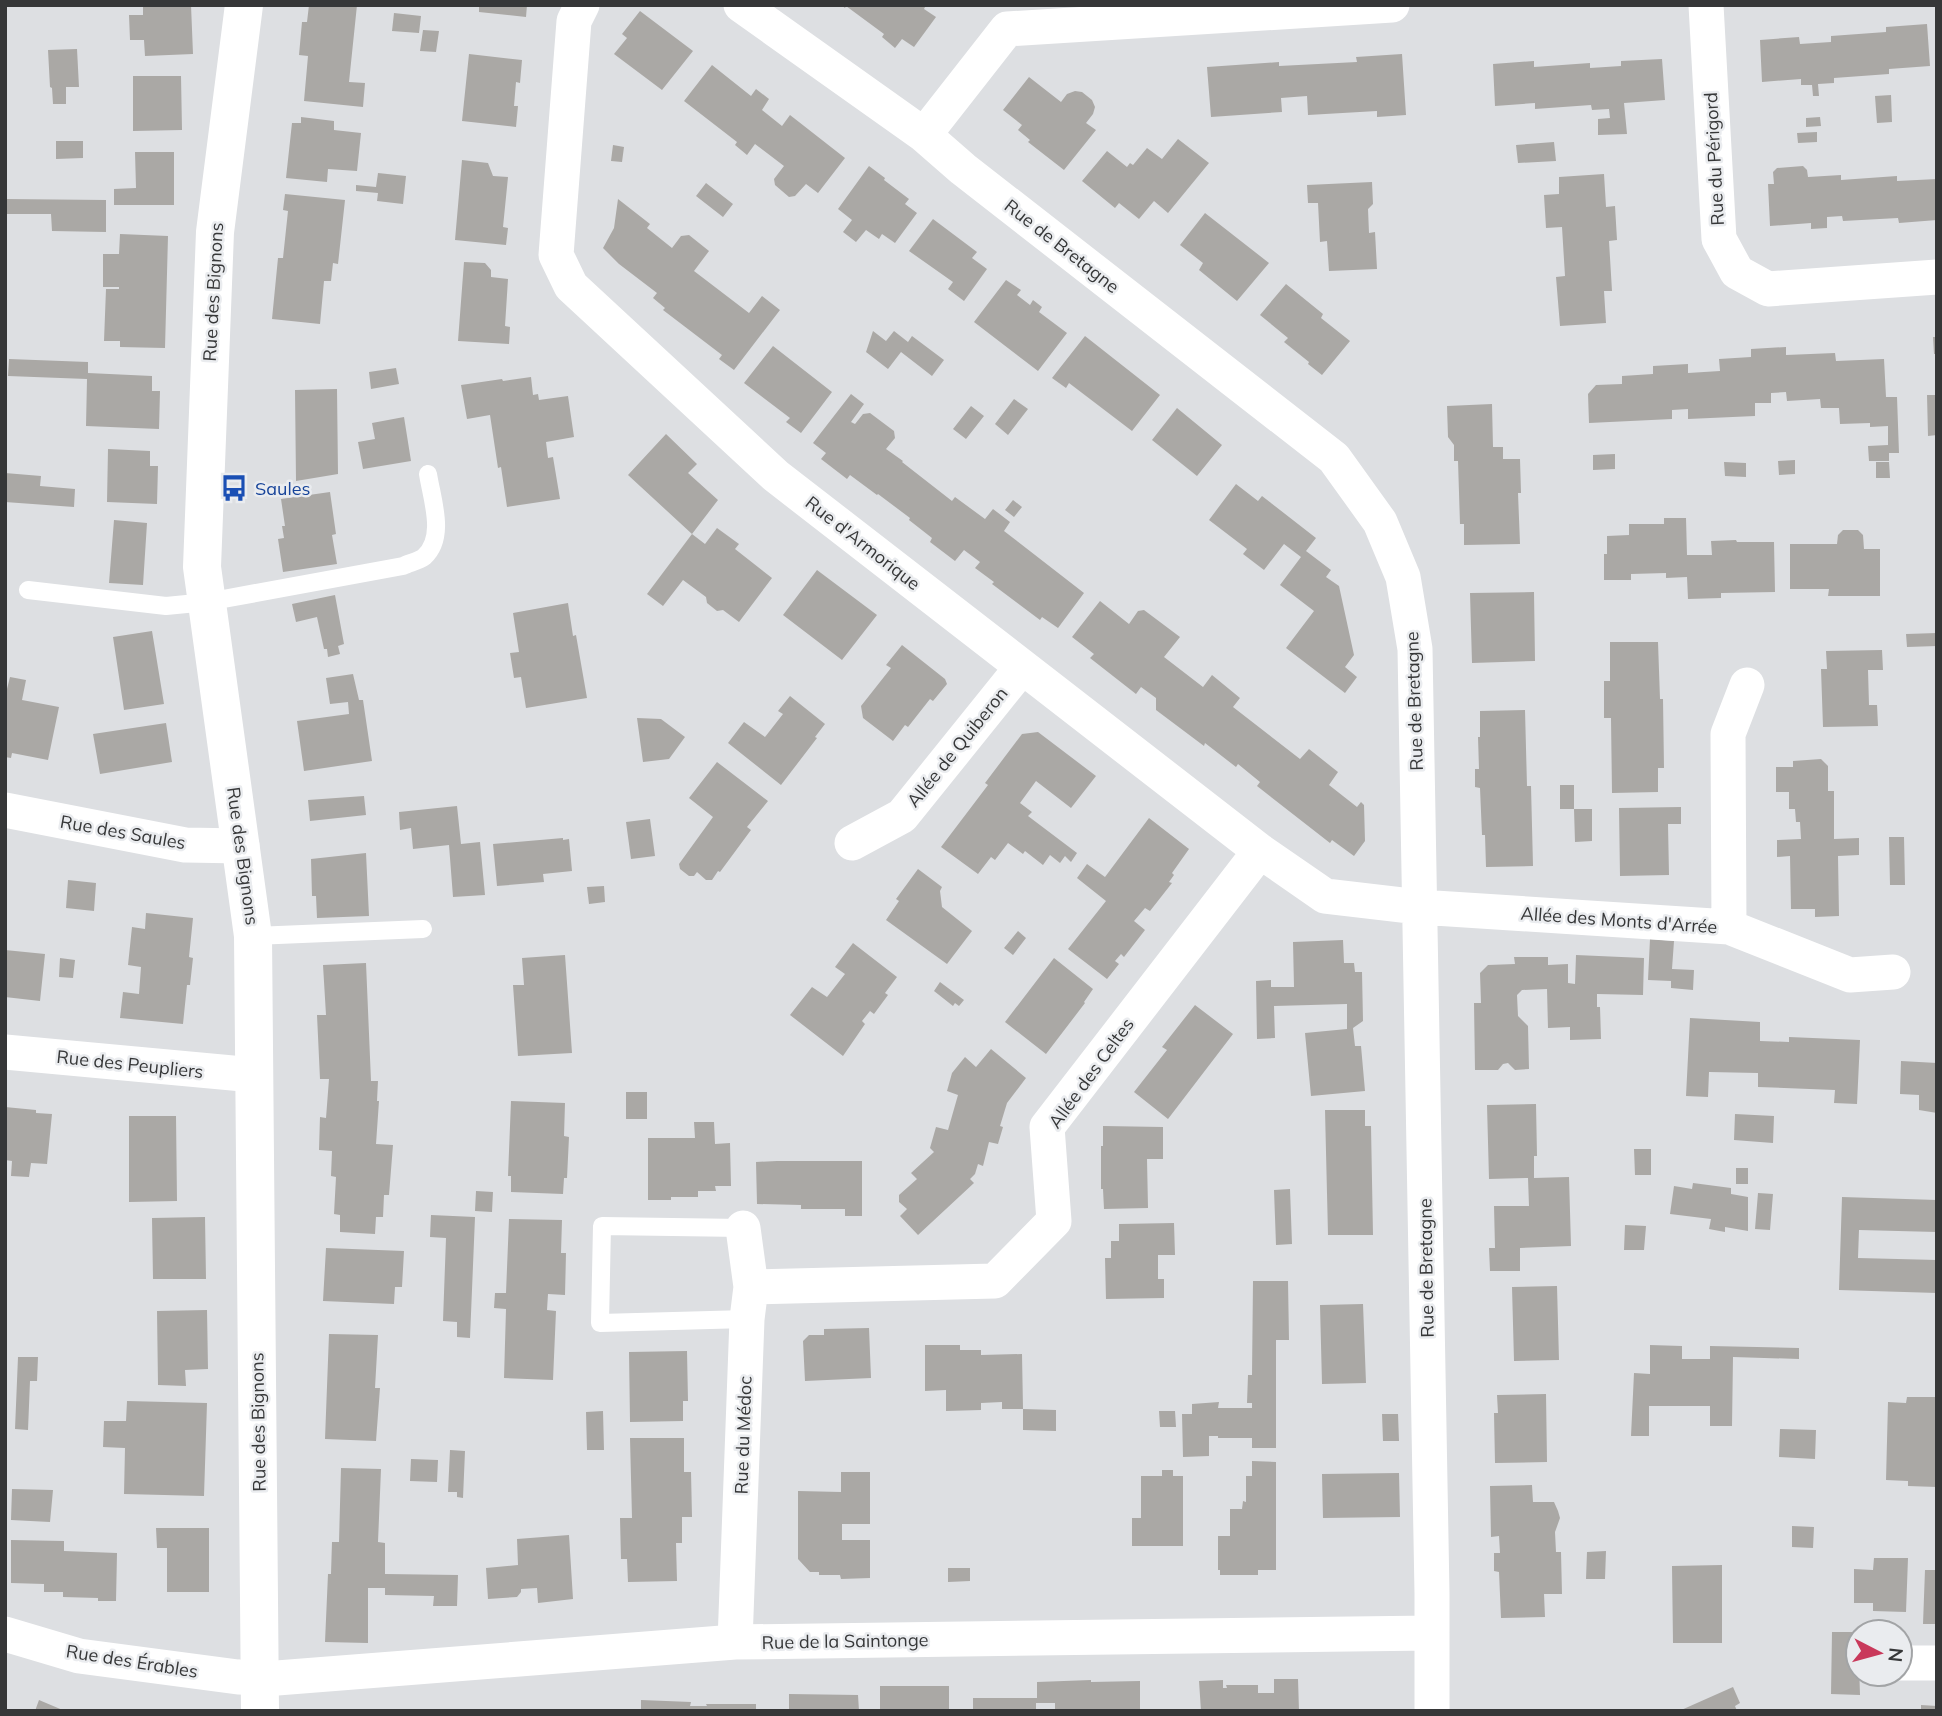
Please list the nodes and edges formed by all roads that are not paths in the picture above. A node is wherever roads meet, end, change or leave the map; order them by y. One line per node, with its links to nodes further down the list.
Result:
1 (244, 5): 11 (street, Rue des Bignons)
2 (582, 5): 12 (street, Rue d'Armorique)
3 (741, 5): 7 (street, Rue de Bretagne)
4 (1392, 5): 6 (street)
5 (1706, 5): 8 (street, Rue du Périgord)
6 (1007, 17): 7 (street)
7 (924, 135): 18 (street, Rue de Bretagne)
8 (1937, 277)
9 (428, 474): 11 (lane)
10 (28, 590): 11 (lane)
11 (207, 602): 16 (street, Rue des Bignons)
12 (1022, 667): 15 (street, Allée de Quiberon); 17 (street, Rue d'Armorique)
13 (1746, 685): 19 (street)
14 (5, 810): 16 (street, Rue des Saules)
15 (852, 843)
16 (242, 846): 21 (street, Rue des Bignons)
17 (1260, 851): 18 (street, Rue d'Armorique); 26 (street, Allée des Celtes)
18 (1419, 907): 19 (street, Allée des Monts d'Arrée); 27 (street, Rue de Bretagne)
19 (1729, 927): 22 (street, Allée des Monts d'Arrée)
20 (423, 929): 21 (lane)
21 (253, 936): 24 (street, Rue des Bignons)
22 (1893, 972)
23 (5, 1052): 24 (street, Rue des Peupliers)
24 (254, 1075): 32 (street, Rue des Bignons)
25 (743, 1228): 26 (street, Rue du Médoc); 26 (lane)
26 (749, 1303): 29 (street, Rue du Médoc)
27 (1432, 1633): 29 (street, Rue de la Saintonge); 33 (street, Rue de Bretagne)
28 (5, 1634): 32 (street, Rue des Érables)
29 (736, 1642): 32 (street, Rue de la Saintonge)
30 (1914, 1663): 31 (street)
31 (1937, 1663)
32 (260, 1694)
33 (1432, 1711)

